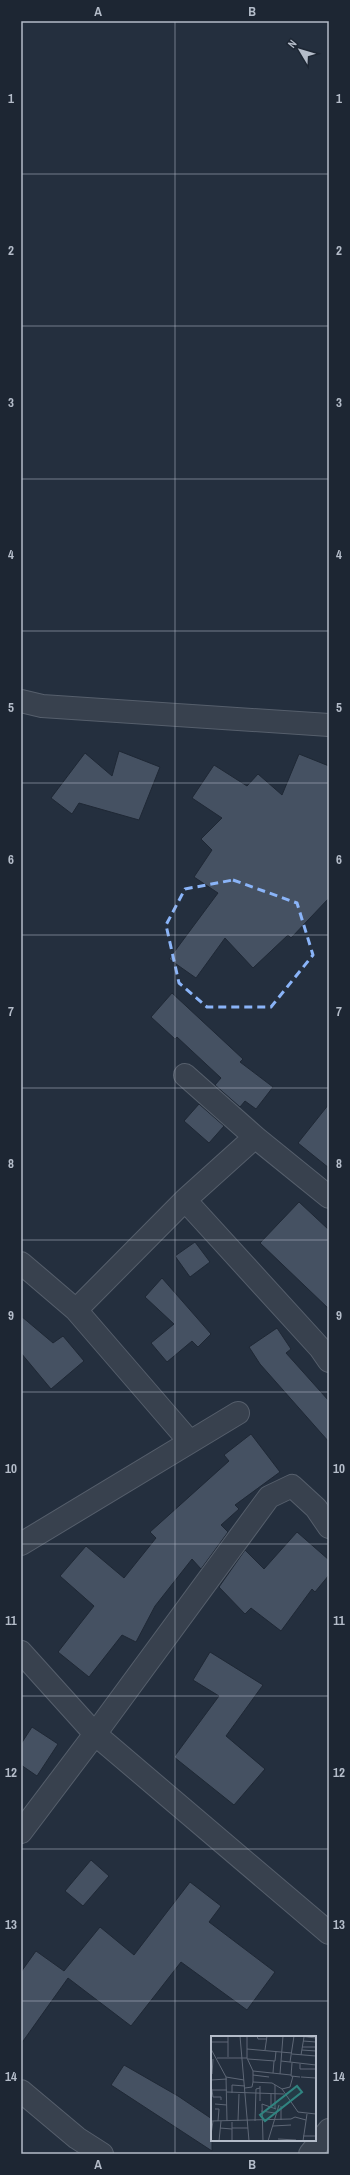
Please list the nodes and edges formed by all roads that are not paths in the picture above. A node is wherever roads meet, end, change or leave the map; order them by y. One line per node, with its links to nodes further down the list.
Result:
1 (21, 701): 2 (street)
2 (329, 725)
3 (185, 1075): 4 (street)
4 (255, 1137): 5 (street); 6 (street)
5 (329, 1197)
6 (185, 1200): 8 (street); 9 (street)
7 (21, 1262): 8 (street)
8 (76, 1310): 11 (street)
9 (329, 1361)
10 (238, 1413): 11 (street)
11 (190, 1442): 13 (street)
12 (329, 1527): 15 (street)
13 (21, 1544)
14 (21, 1652): 15 (street)
15 (96, 1734): 16 (street); 17 (street)
16 (21, 1832)
17 (329, 1933)
18 (21, 2091): 20 (street)
19 (329, 2130): 21 (street)
20 (102, 2154)
21 (310, 2154)

